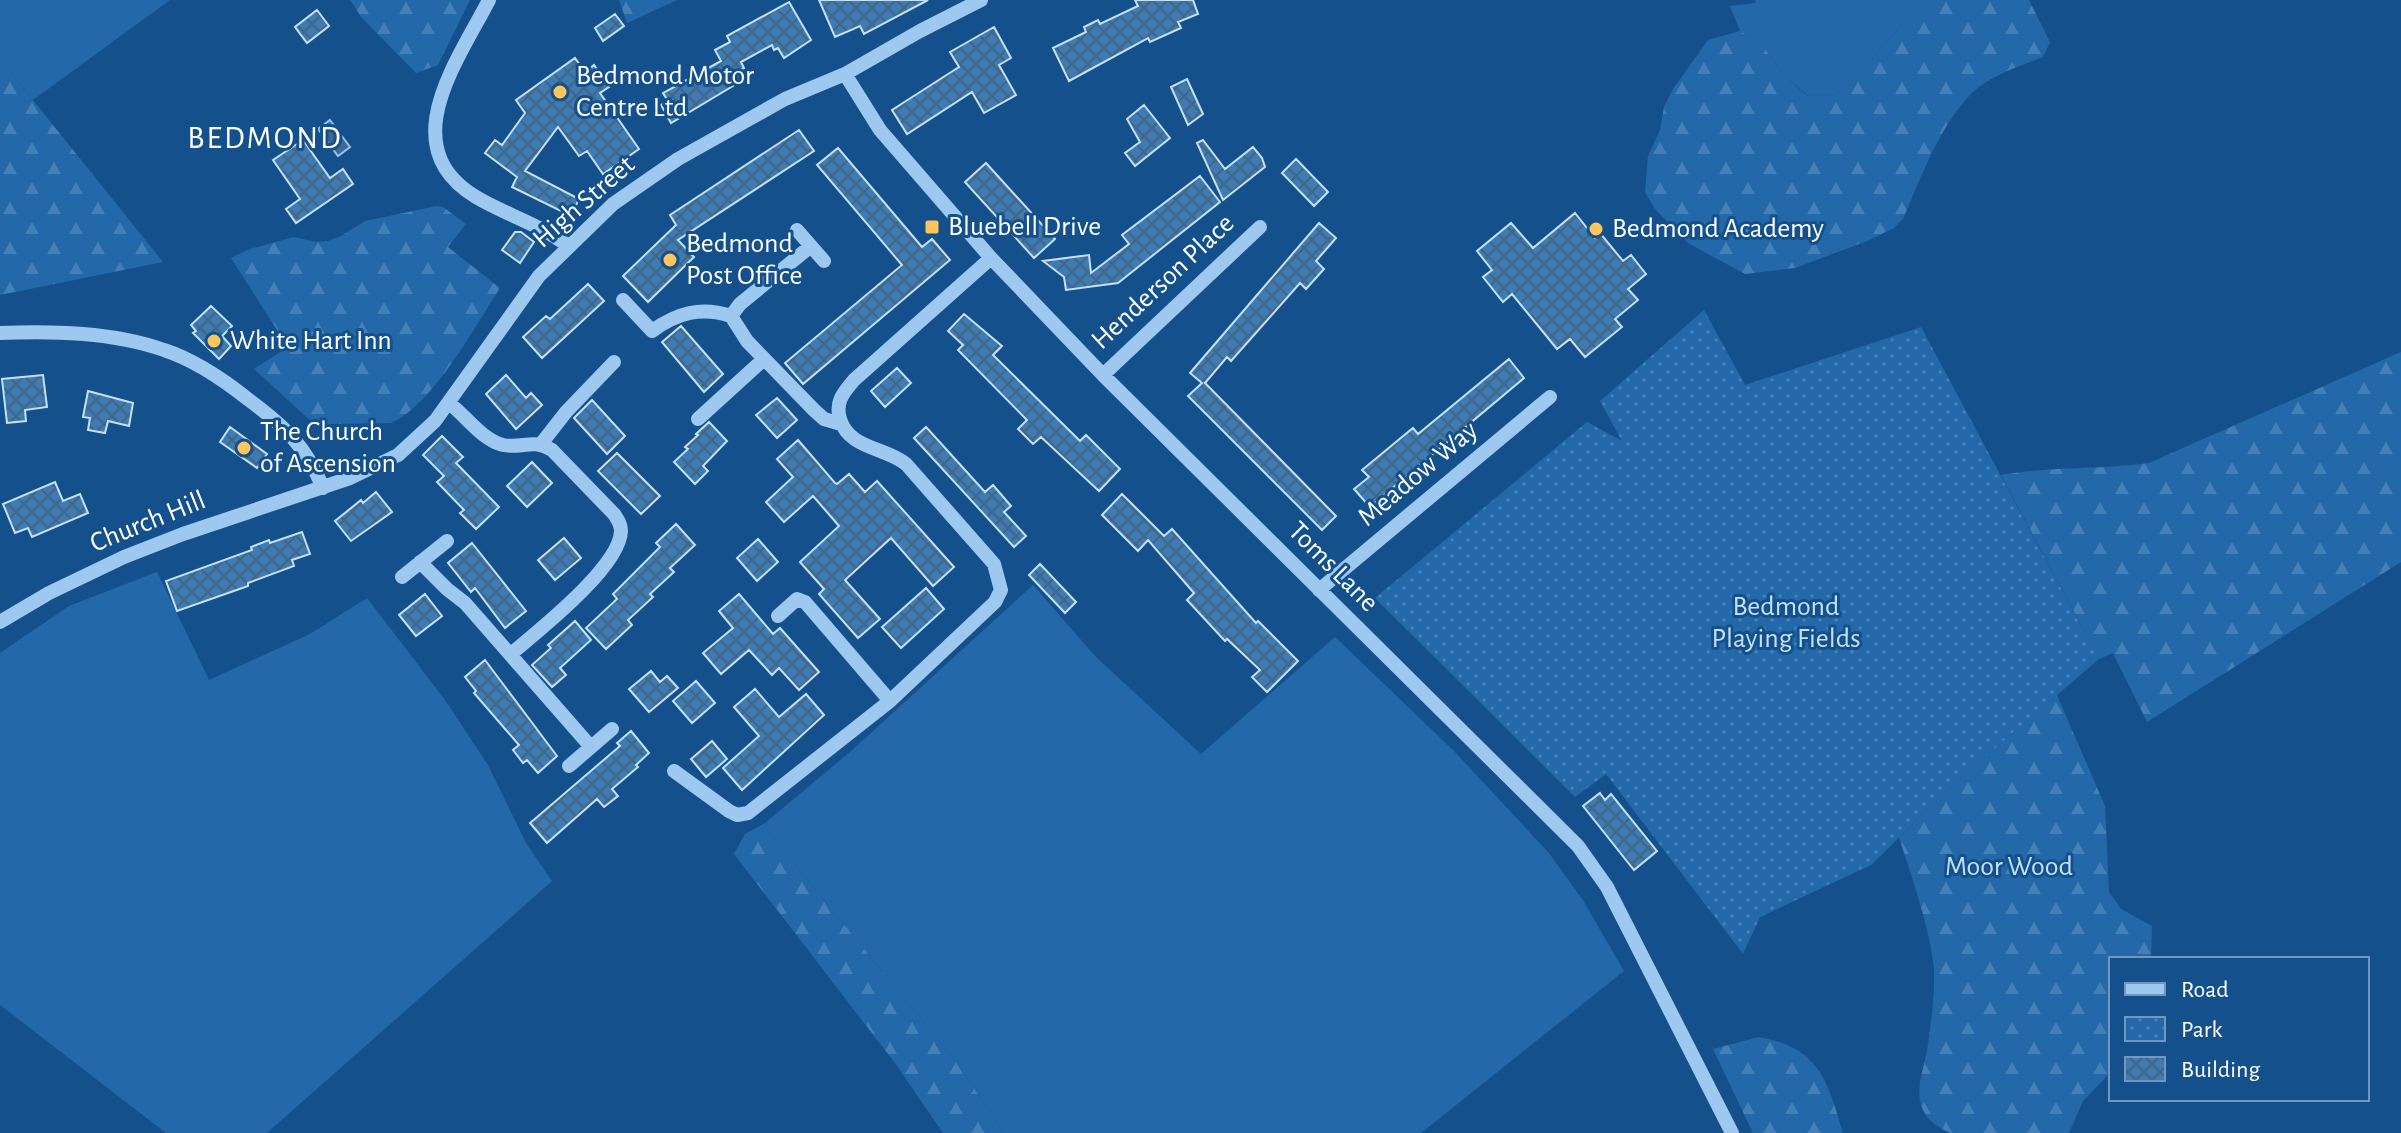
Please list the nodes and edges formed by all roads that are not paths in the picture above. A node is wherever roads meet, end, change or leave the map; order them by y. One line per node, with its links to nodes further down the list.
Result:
1 (489, 0): 6 (street)
2 (981, 0): 3 (street, High Street)
3 (845, 74): 6 (street, High Street); 8 (street, Toms Lane)
4 (1260, 227): 15 (street, Henderson Place)
5 (797, 230): 7 (street)
6 (568, 246): 17 (street, High Street)
7 (811, 246): 9 (street); 11 (street)
8 (991, 258): 15 (street, Toms Lane); 19 (street)
9 (824, 261)
10 (623, 300): 11 (street)
11 (731, 316): 13 (street)
12 (0, 333): 21 (street)
13 (764, 359): 18 (street); 19 (street)
14 (614, 362): 20 (street)
15 (1103, 375): 25 (street, Toms Lane)
16 (1550, 397): 25 (street, Meadow Way)
17 (449, 403): 20 (street); 21 (street, High Street)
18 (698, 419)
19 (841, 424): 29 (street)
20 (541, 444): 28 (street)
21 (323, 488): 27 (street, Church Hill)
22 (447, 541): 23 (street)
23 (420, 562): 24 (street); 28 (street)
24 (402, 577)
25 (1319, 590): 34 (street, Toms Lane)
26 (778, 616): 29 (street)
27 (0, 622)
28 (511, 654): 31 (street)
29 (890, 701): 33 (street)
30 (612, 729): 31 (street)
31 (591, 747): 32 (street)
32 (569, 766)
33 (674, 771)
34 (1732, 1133)

